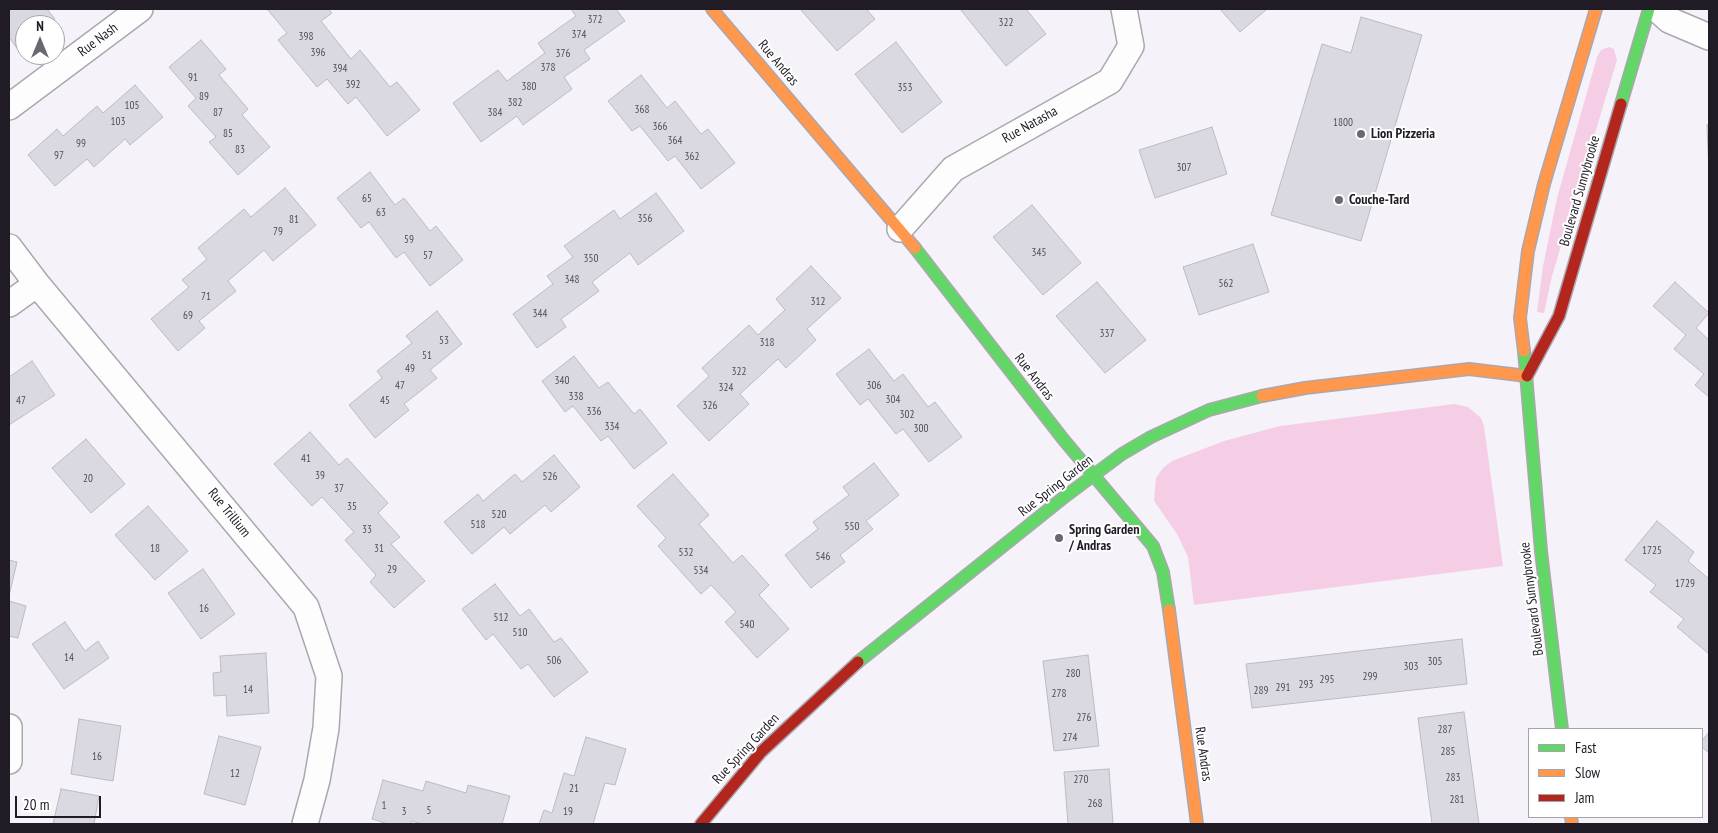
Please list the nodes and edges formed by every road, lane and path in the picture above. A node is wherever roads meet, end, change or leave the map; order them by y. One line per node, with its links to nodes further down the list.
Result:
1 (140, 9): 8 (street, Rue Nash)
2 (712, 9): 9 (street, Rue Andras)
3 (1124, 9): 9 (street, Rue Natasha)
4 (1596, 9): 13 (street, Boulevard Sunnybrooke)
5 (1649, 9): 13 (street, Boulevard Sunnybrooke)
6 (1657, 9): 7 (street)
7 (1709, 37)
8 (9, 107)
9 (900, 230): 14 (street, Rue Andras)
10 (9, 247): 11 (street, Rue Trillium)
11 (37, 284): 12 (street); 18 (street, Rue Trillium)
12 (9, 304)
13 (1527, 376): 14 (street, Rue Spring Garden); 16 (street, Boulevard Sunnybrooke)
14 (1095, 475): 19 (street, Rue Spring Garden); 20 (street, Rue Andras)
15 (9, 727): 17 (street)
16 (1562, 728)
17 (9, 760)
18 (305, 824)
19 (701, 824)
20 (1197, 824)

